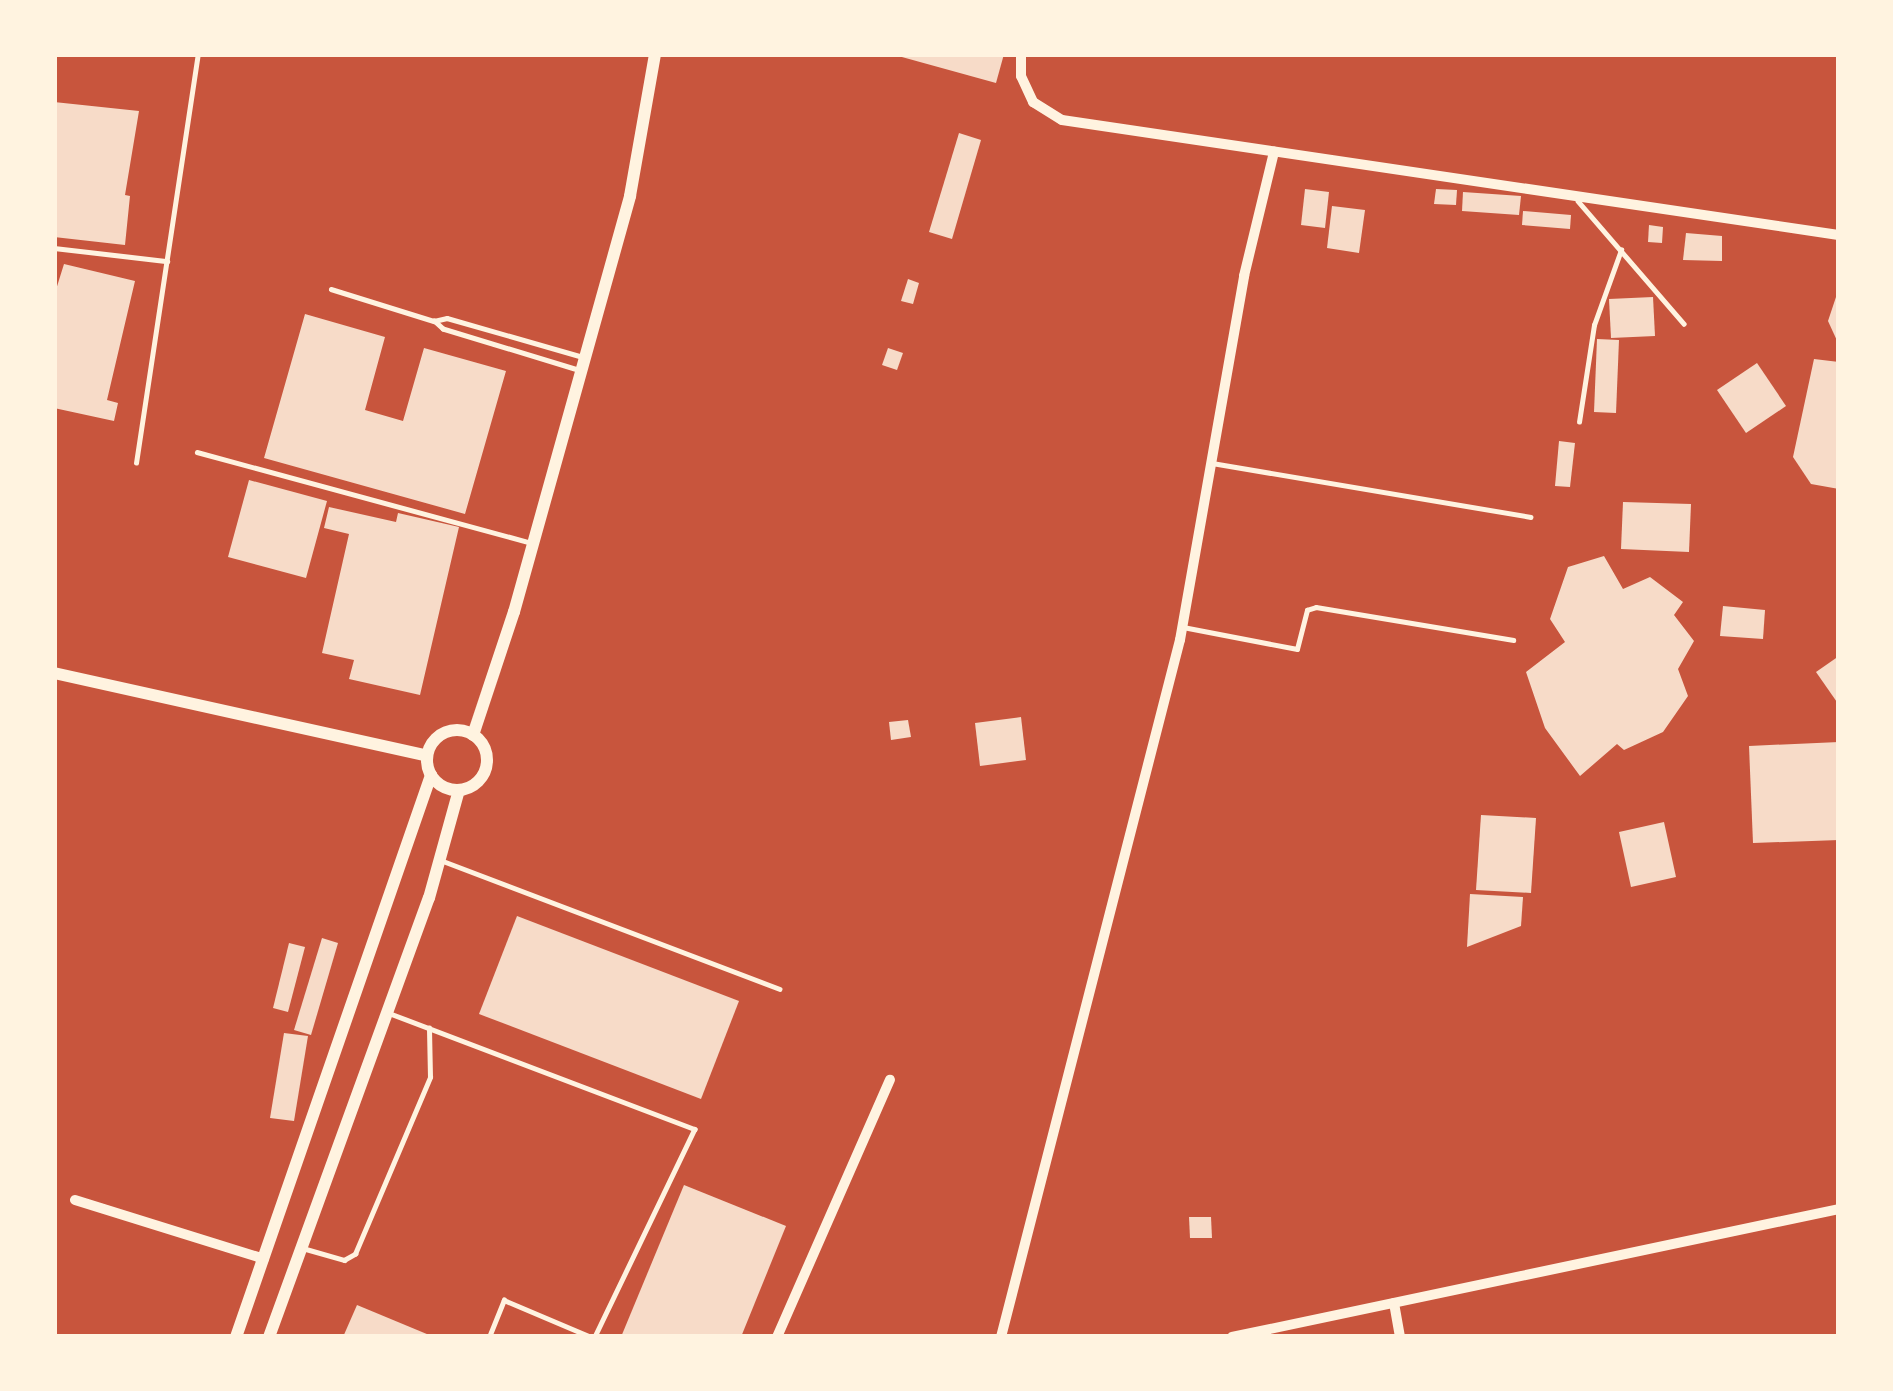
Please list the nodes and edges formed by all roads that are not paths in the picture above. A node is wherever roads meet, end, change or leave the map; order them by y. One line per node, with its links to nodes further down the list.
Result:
1 (198, 54): 9 (lane)
2 (655, 54): 13 (street)
3 (1021, 54): 4 (street)
4 (1274, 152): 5 (street); 17 (street)
5 (1575, 196): 6 (street); 8 (lane)
6 (1839, 235)
7 (54, 248): 9 (lane)
8 (1622, 250): 12 (lane); 14 (lane)
9 (167, 261): 16 (lane)
10 (331, 289): 11 (lane)
11 (434, 321): 13 (lane); 13 (lane)
12 (1684, 324)
13 (583, 364): 19 (street)
14 (1579, 422)
15 (197, 452): 19 (lane)
16 (136, 463)
17 (1212, 463): 18 (lane); 20 (street)
18 (1530, 517)
19 (531, 544): 23 (street)
20 (1182, 626): 21 (lane); 42 (street)
21 (1513, 640)
22 (54, 673): 24 (street)
23 (473, 735): 24 (street); 26 (street)
24 (427, 756): 25 (street)
25 (431, 775): 26 (street); 35 (street)
26 (458, 790): 27 (street)
27 (442, 860): 28 (lane); 29 (street)
28 (779, 989)
29 (388, 1013): 30 (lane); 34 (street)
30 (429, 1028): 34 (lane); 40 (lane)
31 (890, 1080): 41 (street)
32 (75, 1200): 35 (street)
33 (1839, 1209): 36 (street)
34 (304, 1248): 38 (street)
35 (264, 1259): 37 (street)
36 (1394, 1303): 43 (street); 44 (street)
37 (236, 1337)
38 (269, 1337)
39 (489, 1337): 40 (lane)
40 (593, 1337)
41 (777, 1337)
42 (1001, 1337)
43 (1232, 1337)
44 (1400, 1337)

